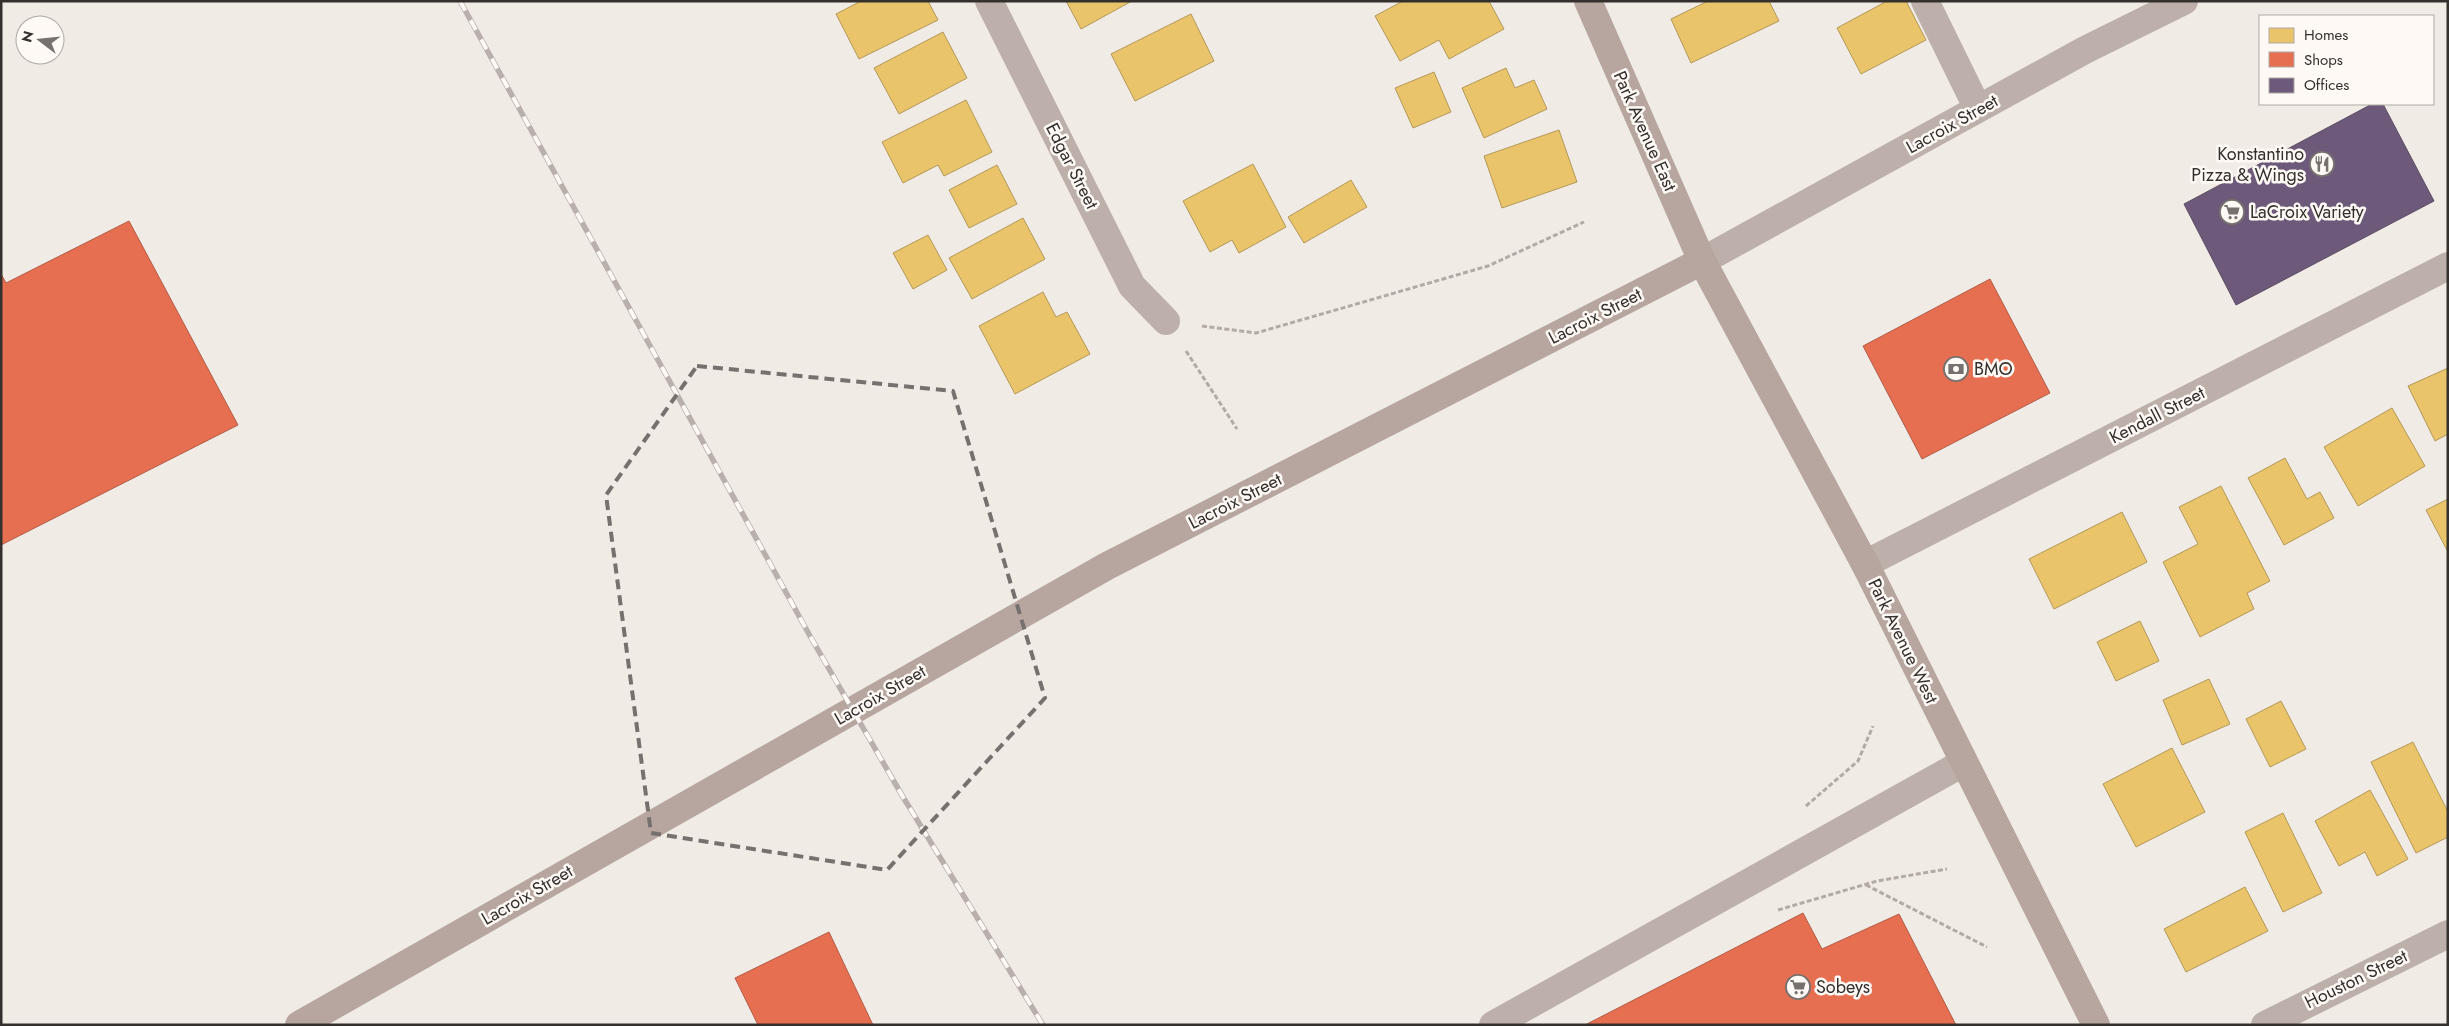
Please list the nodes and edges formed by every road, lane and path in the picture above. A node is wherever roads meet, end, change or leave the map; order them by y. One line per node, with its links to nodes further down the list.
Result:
1 (989, 1): 9 (street, Edgar Street)
2 (1588, 1): 7 (main road, Park Avenue East)
3 (1925, 1): 5 (street)
4 (2184, 1): 5 (street, Lacroix Street)
5 (1978, 109): 7 (street, Lacroix Street)
6 (1584, 222): 9 (path)
7 (1702, 261): 11 (main road, Park Avenue West); 20 (main road, Lacroix Street)
8 (2448, 266): 11 (street, Kendall Street)
9 (1166, 321): 10 (path)
10 (1237, 429)
11 (1865, 564): 13 (main road, Park Avenue West)
12 (1873, 726): 14 (path)
13 (1963, 763): 21 (street); 22 (main road, Park Avenue West)
14 (1806, 807)
15 (1947, 869): 16 (path)
16 (1865, 885): 17 (path); 19 (path)
17 (1772, 913)
18 (2448, 934): 23 (street, Houston Street)
19 (1987, 947)
20 (299, 1025)
21 (1493, 1025)
22 (2096, 1025)
23 (2265, 1025)

